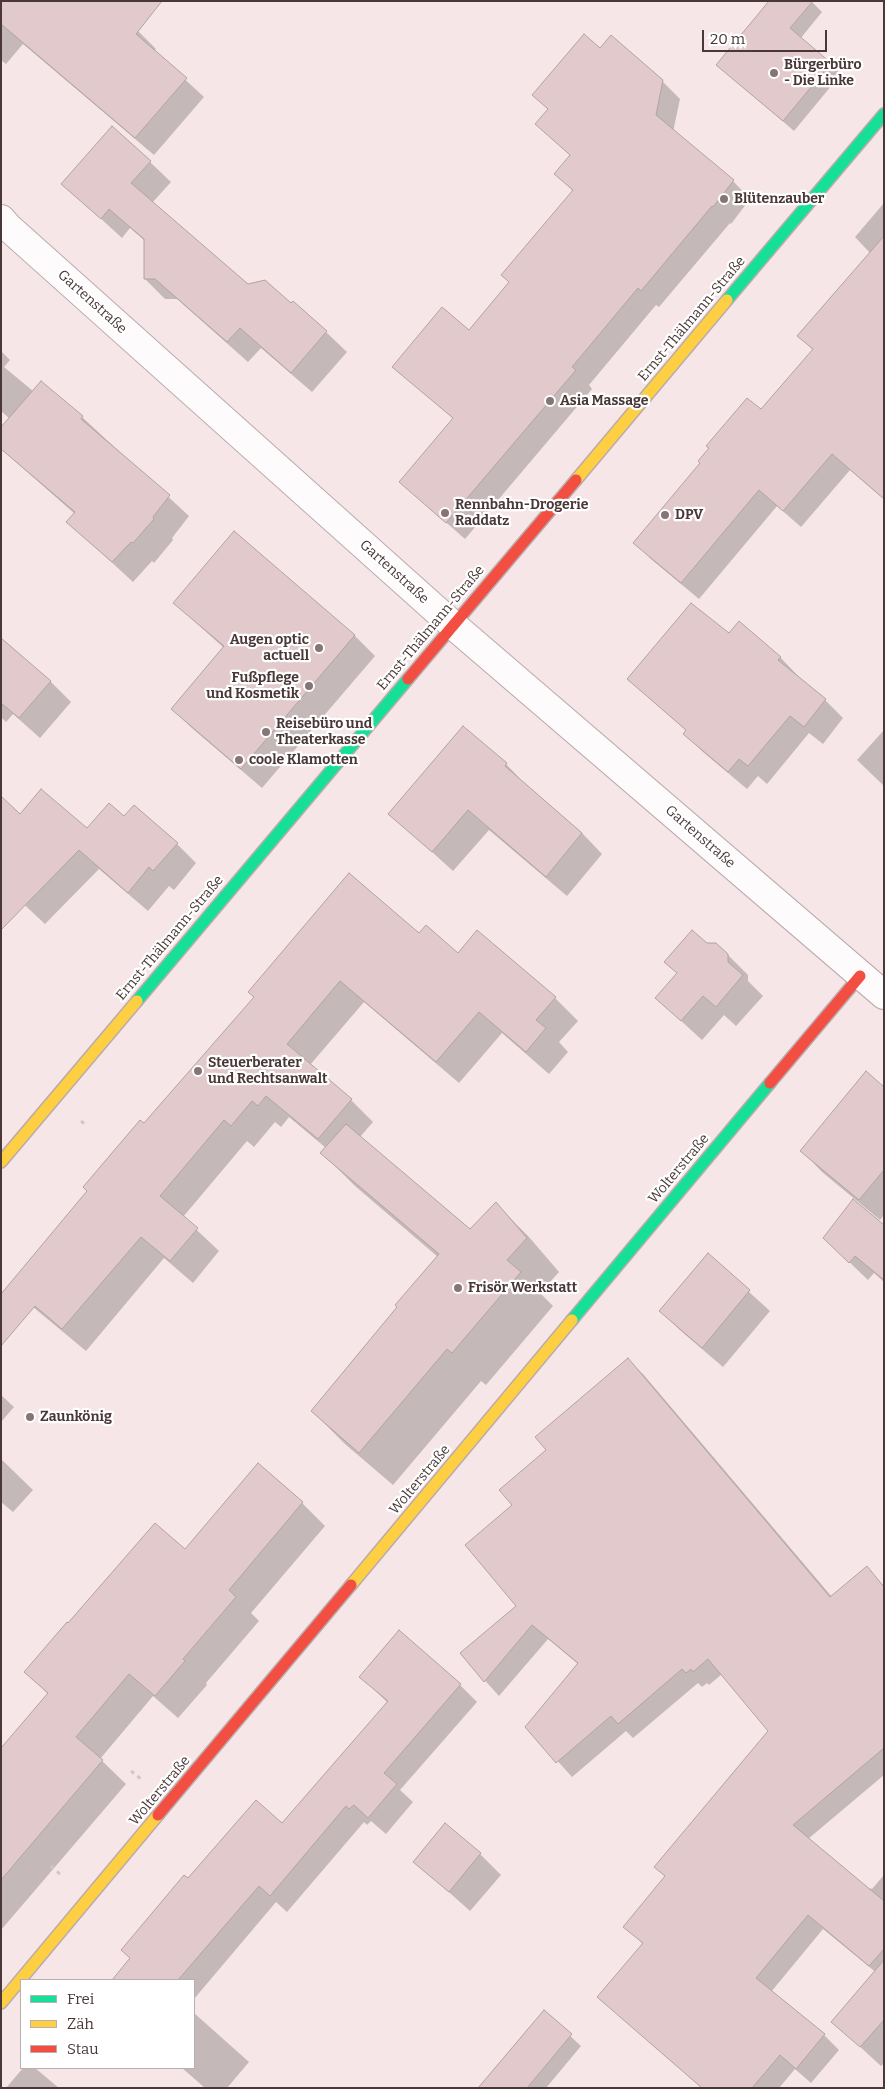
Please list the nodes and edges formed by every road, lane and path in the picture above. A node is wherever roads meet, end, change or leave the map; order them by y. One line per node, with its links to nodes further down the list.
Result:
1 (884, 114): 3 (street, Ernst-Thälmann-Straße)
2 (1, 219): 3 (street, Gartenstraße)
3 (454, 625): 4 (street, Gartenstraße); 6 (street, Ernst-Thälmann-Straße)
4 (860, 976): 5 (street, Gartenstraße); 7 (street, Wolterstraße)
5 (884, 995)
6 (1, 1162)
7 (21, 1979)
8 (20, 1980): 9 (street, Wolterstraße)
9 (1, 2003)

